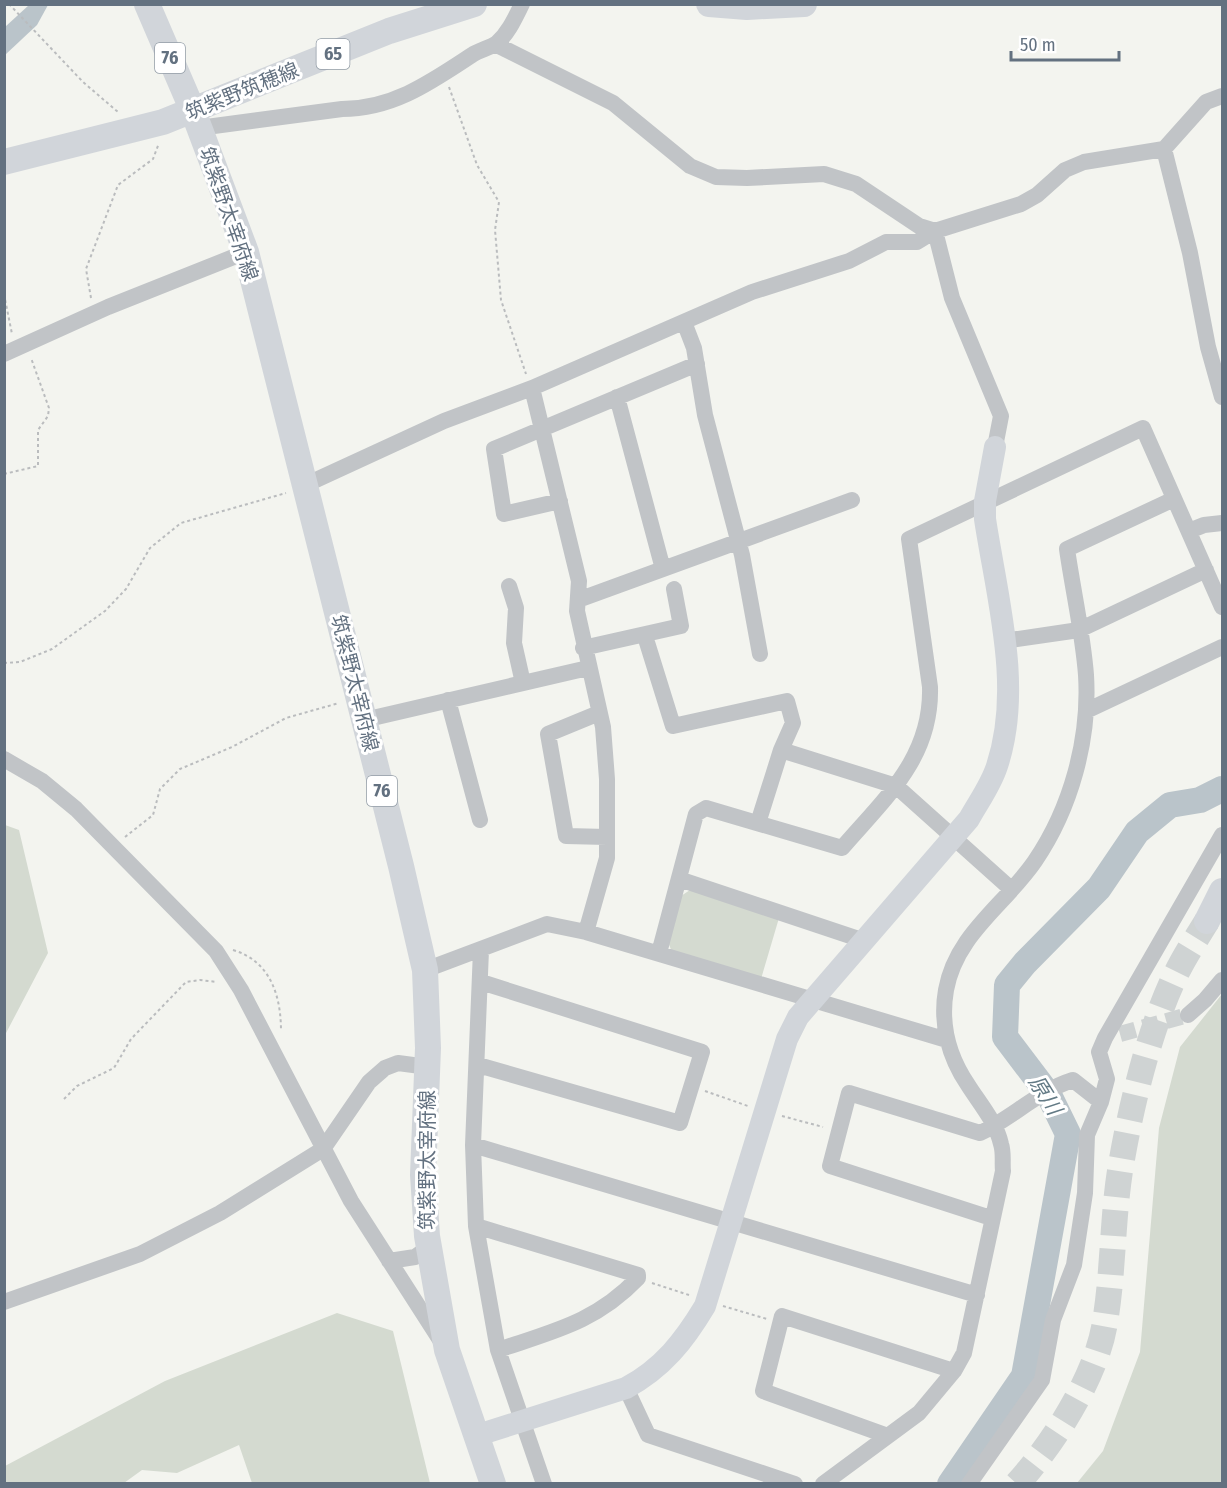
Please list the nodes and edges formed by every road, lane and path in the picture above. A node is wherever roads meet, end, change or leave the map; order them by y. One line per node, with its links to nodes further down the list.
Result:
1 (9, 4): 12 (path)
2 (147, 4): 10 (main road, 筑紫野太宰府線 / 76)
3 (474, 4): 10 (main road, 筑紫野筑穂線 / 65)
4 (522, 4): 7 (street)
5 (709, 4): 6 (main road)
6 (804, 4)
7 (495, 44): 8 (street); 15 (street)
8 (441, 77): 10 (street); 22 (path)
9 (1222, 96): 13 (street)
10 (196, 119): 11 (main road, 筑紫野筑穂線 / 65); 16 (main road, 筑紫野太宰府線 / 76)
11 (163, 122): 12 (main road, 筑紫野筑穂線 / 65); 18 (path)
12 (126, 131): 14 (main road, 筑紫野筑穂線 / 65)
13 (1164, 149): 15 (street); 23 (street)
14 (4, 162)
15 (935, 231): 19 (street); 26 (street)
16 (246, 252): 18 (street); 28 (main road, 筑紫野太宰府線 / 76)
17 (4, 294): 20 (path)
18 (96, 312): 20 (street)
19 (684, 322): 21 (street); 22 (street)
20 (16, 349): 27 (path)
21 (697, 364): 24 (street); 35 (street)
22 (532, 388): 25 (street); 28 (street)
23 (1222, 397)
24 (617, 398): 25 (street); 36 (street)
25 (542, 430): 31 (street); 31 (street)
26 (996, 447): 32 (street)
27 (4, 474)
28 (305, 485): 48 (path); 52 (main road, 筑紫野太宰府線 / 76)
29 (1174, 499): 32 (street); 34 (street); 42 (street)
30 (852, 500): 35 (street)
31 (560, 501): 40 (street)
32 (985, 501): 44 (street); 57 (street)
33 (1222, 523): 34 (street)
34 (1190, 531): 37 (street)
35 (738, 542): 36 (street); 47 (street)
36 (663, 569): 40 (street)
37 (1206, 570): 41 (street); 42 (street)
38 (509, 586): 50 (street)
39 (674, 589): 43 (street)
40 (578, 600): 46 (street)
41 (1222, 607)
42 (1079, 630): 44 (street); 53 (street)
43 (645, 636): 46 (street); 55 (street)
44 (1004, 641): 61 (street)
45 (1222, 647): 53 (street)
46 (583, 648): 49 (street)
47 (760, 654)
48 (4, 663)
49 (588, 668): 50 (street); 54 (street)
50 (523, 683): 51 (street)
51 (448, 700): 52 (street); 58 (street)
52 (361, 708): 63 (path); 73 (main road, 筑紫野太宰府線 / 76)
53 (1086, 711): 65 (street)
54 (599, 713): 62 (street); 62 (street)
55 (781, 750): 57 (street); 59 (street)
56 (4, 759): 63 (street)
57 (896, 786): 59 (street); 61 (street)
58 (480, 820)
59 (758, 822): 64 (street)
60 (1222, 835): 85 (street)
61 (953, 836): 65 (street); 69 (street)
62 (607, 837): 68 (street)
63 (112, 845): 70 (street)
64 (679, 879): 69 (street); 72 (street)
65 (1011, 889): 79 (street)
66 (1222, 891): 67 (main road)
67 (1222, 902)
68 (586, 932): 71 (street); 72 (street)
69 (862, 940): 77 (street)
70 (214, 948): 74 (street); 80 (path)
71 (481, 950): 73 (street); 76 (street)
72 (659, 953): 77 (street)
73 (425, 970): 82 (main road, 筑紫野太宰府線 / 76)
74 (233, 977): 80 (street); 84 (path)
75 (1222, 980): 78 (street)
76 (480, 982): 81 (street); 83 (street)
77 (812, 999): 79 (street); 86 (street)
78 (1188, 1015)
79 (947, 1040): 87 (street)
80 (275, 1056): 90 (street)
81 (478, 1065): 83 (street); 89 (street)
82 (428, 1067): 90 (street); 94 (main road, 筑紫野太宰府線 / 76)
83 (691, 1086): 86 (path)
84 (64, 1099)
85 (1101, 1102): 87 (street); 112 (street)
86 (765, 1112): 88 (path); 92 (street)
87 (994, 1126): 88 (street); 91 (street)
88 (839, 1132): 91 (street)
89 (473, 1145): 92 (street); 93 (street)
90 (323, 1149): 95 (street); 99 (street)
91 (991, 1218): 97 (street)
92 (732, 1221): 97 (street); 98 (street)
93 (476, 1226): 96 (street); 102 (street)
94 (429, 1247): 95 (street); 101 (main road, 筑紫野太宰府線 / 76)
95 (389, 1261): 101 (street)
96 (638, 1278): 98 (path); 102 (street)
97 (977, 1295): 103 (street)
98 (707, 1301): 100 (path); 104 (street)
99 (4, 1302)
100 (780, 1322): 103 (street); 107 (street)
101 (447, 1350): 106 (main road, 筑紫野太宰府線 / 76)
102 (498, 1350): 105 (street)
103 (954, 1371): 107 (street)
104 (626, 1388): 105 (street); 110 (street)
105 (523, 1422): 106 (street); 109 (street)
106 (478, 1435): 108 (main road, 筑紫野太宰府線 / 76)
107 (888, 1436): 111 (street)
108 (493, 1484)
109 (544, 1484)
110 (795, 1484)
111 (822, 1484)
112 (969, 1484)

